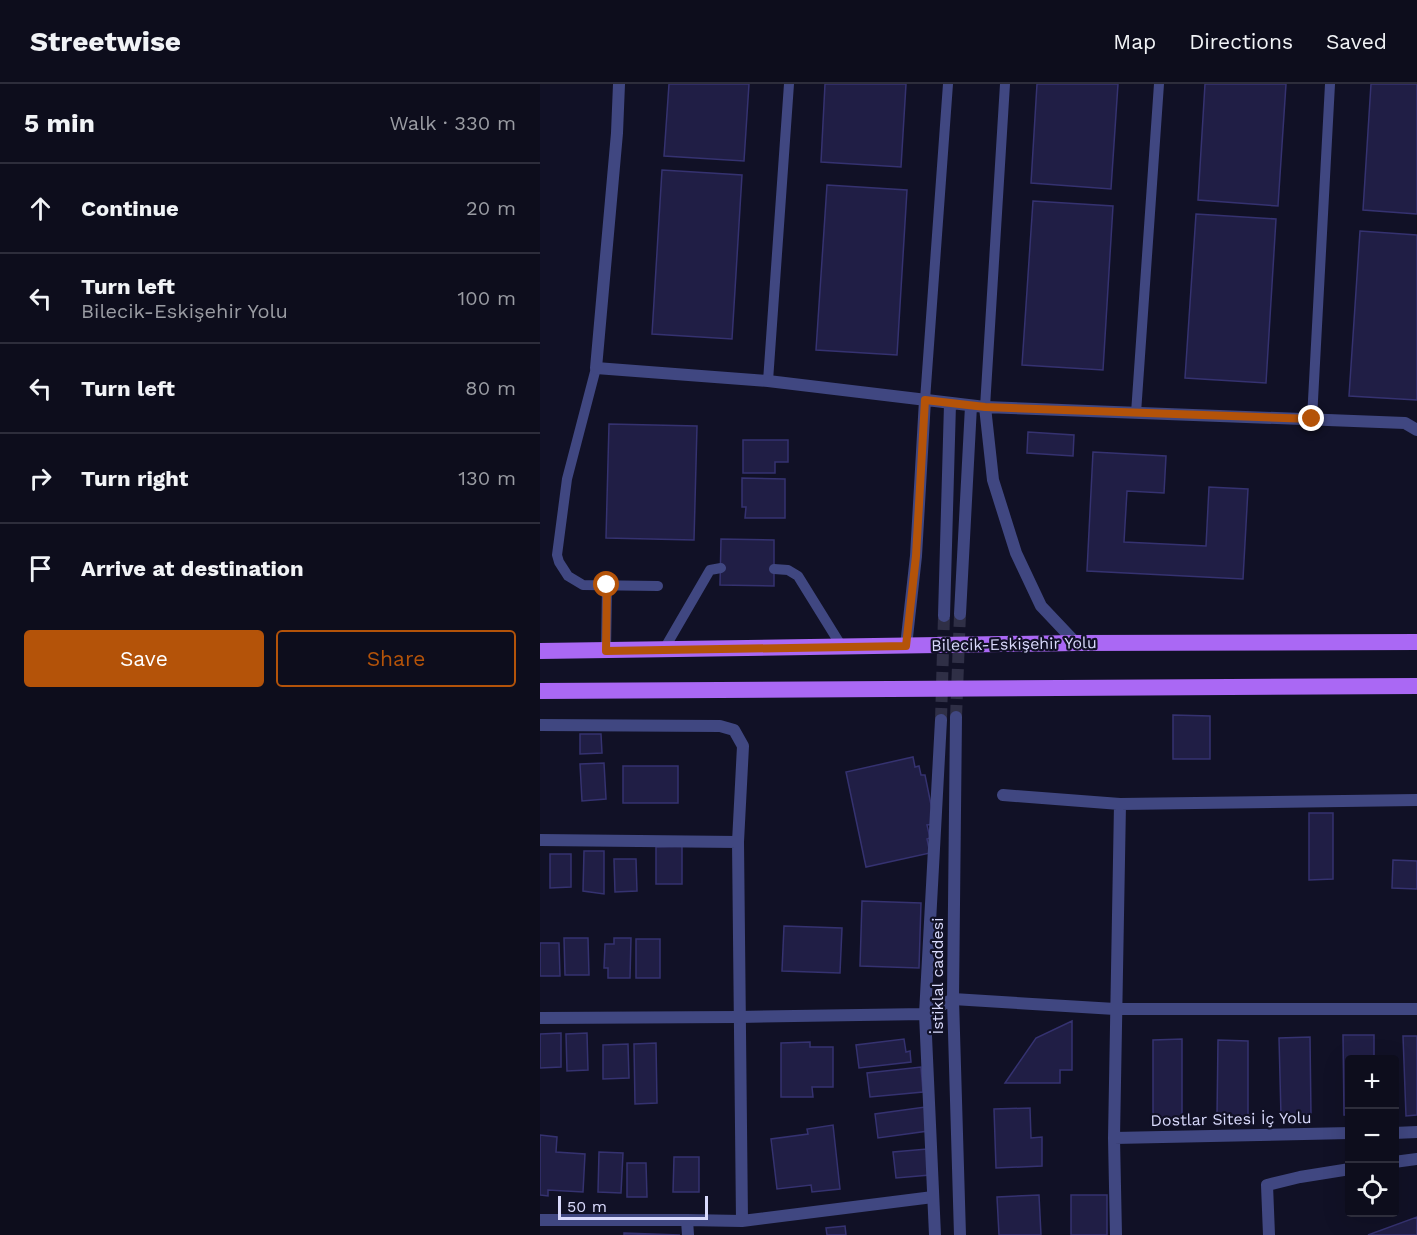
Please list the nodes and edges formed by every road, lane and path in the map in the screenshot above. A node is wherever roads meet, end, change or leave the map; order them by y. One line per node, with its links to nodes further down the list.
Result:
1 (619, 84): 7 (street)
2 (789, 84): 8 (lane)
3 (948, 84): 9 (lane)
4 (1005, 84): 12 (lane)
5 (1159, 84): 13 (lane)
6 (1330, 84): 14 (lane)
7 (596, 368): 8 (street); 18 (lane)
8 (768, 381): 9 (street)
9 (925, 400): 10 (street); 24 (street)
10 (950, 404): 11 (street); 21 (street)
11 (971, 406): 12 (street); 20 (street)
12 (985, 407): 13 (street); 23 (street)
13 (1136, 413): 14 (street)
14 (1312, 419): 15 (street)
15 (1417, 430)
16 (721, 568): 28 (lane)
17 (774, 569): 25 (lane)
18 (607, 585): 19 (lane); 27 (lane)
19 (658, 586)
20 (960, 614)
21 (944, 616)
22 (1417, 642): 23 (main road, Bilecik-Eskişehir Yolu)
23 (1076, 643): 24 (main road, Bilecik-Eskişehir Yolu)
24 (906, 646): 25 (main road, Bilecik-Eskişehir Yolu)
25 (842, 647): 28 (main road, Bilecik-Eskişehir Yolu)
26 (540, 651): 27 (main road, Bilecik-Eskişehir Yolu)
27 (606, 651): 28 (main road, Bilecik-Eskişehir Yolu)
28 (663, 651)
29 (1417, 686): 30 (main road)
30 (540, 692)
31 (956, 717): 39 (street, İstiklal caddesi)
32 (941, 720): 42 (street)
33 (540, 725): 38 (street)
34 (1003, 795): 36 (street)
35 (1417, 800): 36 (street)
36 (1120, 804): 40 (street)
37 (540, 840): 38 (street)
38 (738, 842): 43 (street)
39 (953, 999): 40 (street); 42 (street); 58 (street, İstiklal caddesi)
40 (1115, 1009): 41 (street); 48 (street)
41 (1417, 1009)
42 (924, 1014): 43 (street); 52 (street)
43 (738, 1017): 44 (street); 55 (street)
44 (540, 1018)
45 (1417, 1132): 46 (street)
46 (1399, 1133)
47 (1345, 1134): 48 (street, Dostlar Sitesi İç Yolu)
48 (1114, 1138): 59 (street)
49 (1417, 1159): 50 (street)
50 (1399, 1161)
51 (1345, 1170): 60 (street)
52 (933, 1197): 55 (street); 57 (street)
53 (540, 1220): 54 (street)
54 (687, 1220): 55 (street); 56 (street)
55 (742, 1221)
56 (688, 1235)
57 (935, 1235)
58 (960, 1235)
59 (1116, 1235)
60 (1269, 1235)

